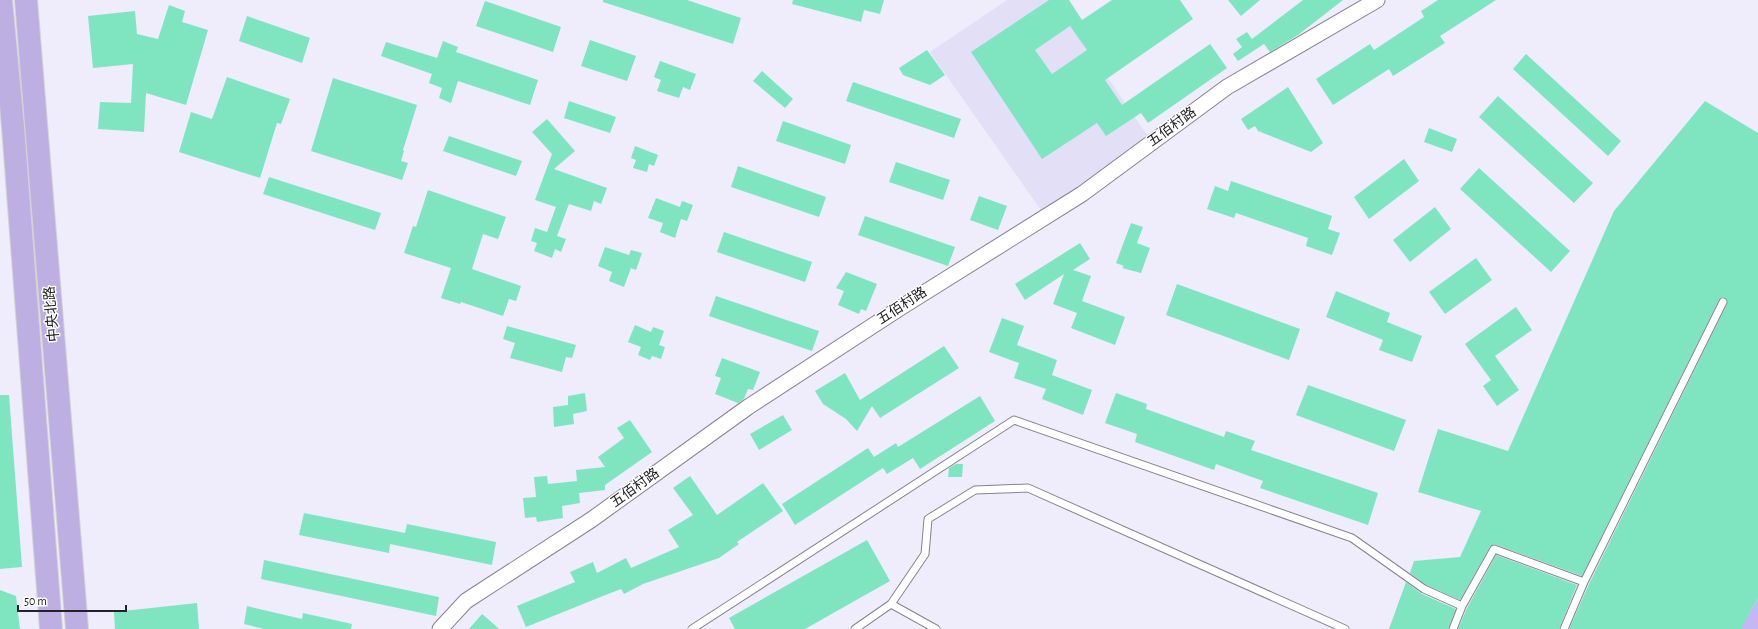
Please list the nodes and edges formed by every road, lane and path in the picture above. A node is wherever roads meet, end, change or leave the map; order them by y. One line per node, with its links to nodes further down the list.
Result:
1 (1, 0): 8 (main road, 中央北路)
2 (26, 0): 9 (main road, 中央北路)
3 (1377, 0): 10 (street, 五佰村路)
4 (1723, 302): 5 (lane)
5 (1584, 582): 7 (lane); 16 (lane)
6 (891, 604): 12 (lane); 13 (lane); 14 (lane)
7 (1462, 606): 11 (lane); 15 (lane)
8 (51, 629)
9 (77, 629)
10 (440, 629)
11 (692, 629)
12 (855, 629)
13 (936, 629)
14 (1345, 629)
15 (1452, 629)
16 (1564, 629)

